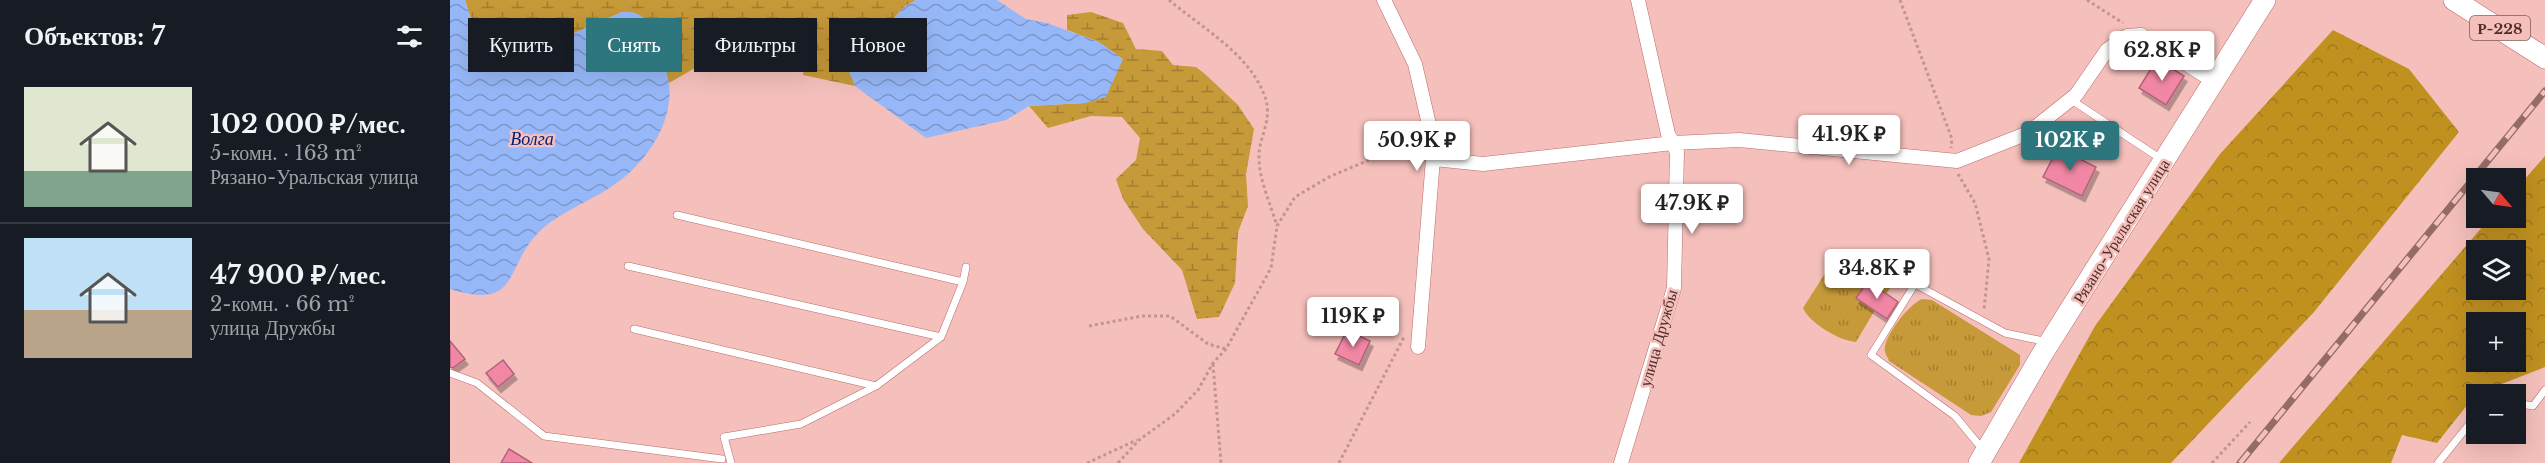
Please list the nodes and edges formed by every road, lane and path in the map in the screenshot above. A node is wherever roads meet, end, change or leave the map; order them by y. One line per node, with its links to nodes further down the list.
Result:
1 (1169, 0): 17 (path)
2 (1384, 0): 13 (street)
3 (1638, 0): 12 (street, улица Дружбы)
4 (1900, 0): 14 (path)
5 (2087, 0): 8 (path)
6 (2265, 0): 10 (main road, Рязано-Уральская улица)
7 (2454, 0): 9 (main road, Р-228)
8 (2141, 35): 10 (street); 11 (street)
9 (2545, 58)
10 (2216, 82): 15 (main road, Рязано-Уральская улица)
11 (2070, 99): 14 (street); 15 (lane)
12 (1673, 143): 13 (street); 14 (street); 44 (street, улица Дружбы)
13 (1434, 159): 17 (path); 21 (street)
14 (1950, 160): 22 (path)
15 (2165, 162): 26 (main road, Рязано-Уральская улица)
16 (676, 215): 20 (lane)
17 (1277, 226): 28 (path)
18 (628, 266): 25 (lane)
19 (966, 267): 20 (lane)
20 (963, 282): 25 (lane)
21 (1422, 307): 27 (street); 43 (path)
22 (1984, 321): 26 (lane); 37 (lane)
23 (1089, 326): 28 (path)
24 (634, 329): 31 (lane)
25 (941, 336): 31 (lane)
26 (2050, 343): 37 (main road, Рязано-Уральская улица)
27 (1418, 347)
28 (1226, 349): 29 (path)
29 (1213, 363): 36 (path); 42 (path)
30 (450, 373): 38 (lane)
31 (876, 386): 39 (lane)
32 (2545, 390): 33 (lane)
33 (2526, 405)
34 (2250, 422): 45 (path)
35 (2466, 428): 46 (lane)
36 (1138, 440): 40 (path); 41 (path)
37 (1982, 458)
38 (722, 459)
39 (730, 463)
40 (1087, 463)
41 (1118, 463)
42 (1221, 463)
43 (1340, 463)
44 (1621, 463)
45 (2212, 463)
46 (2438, 463)

